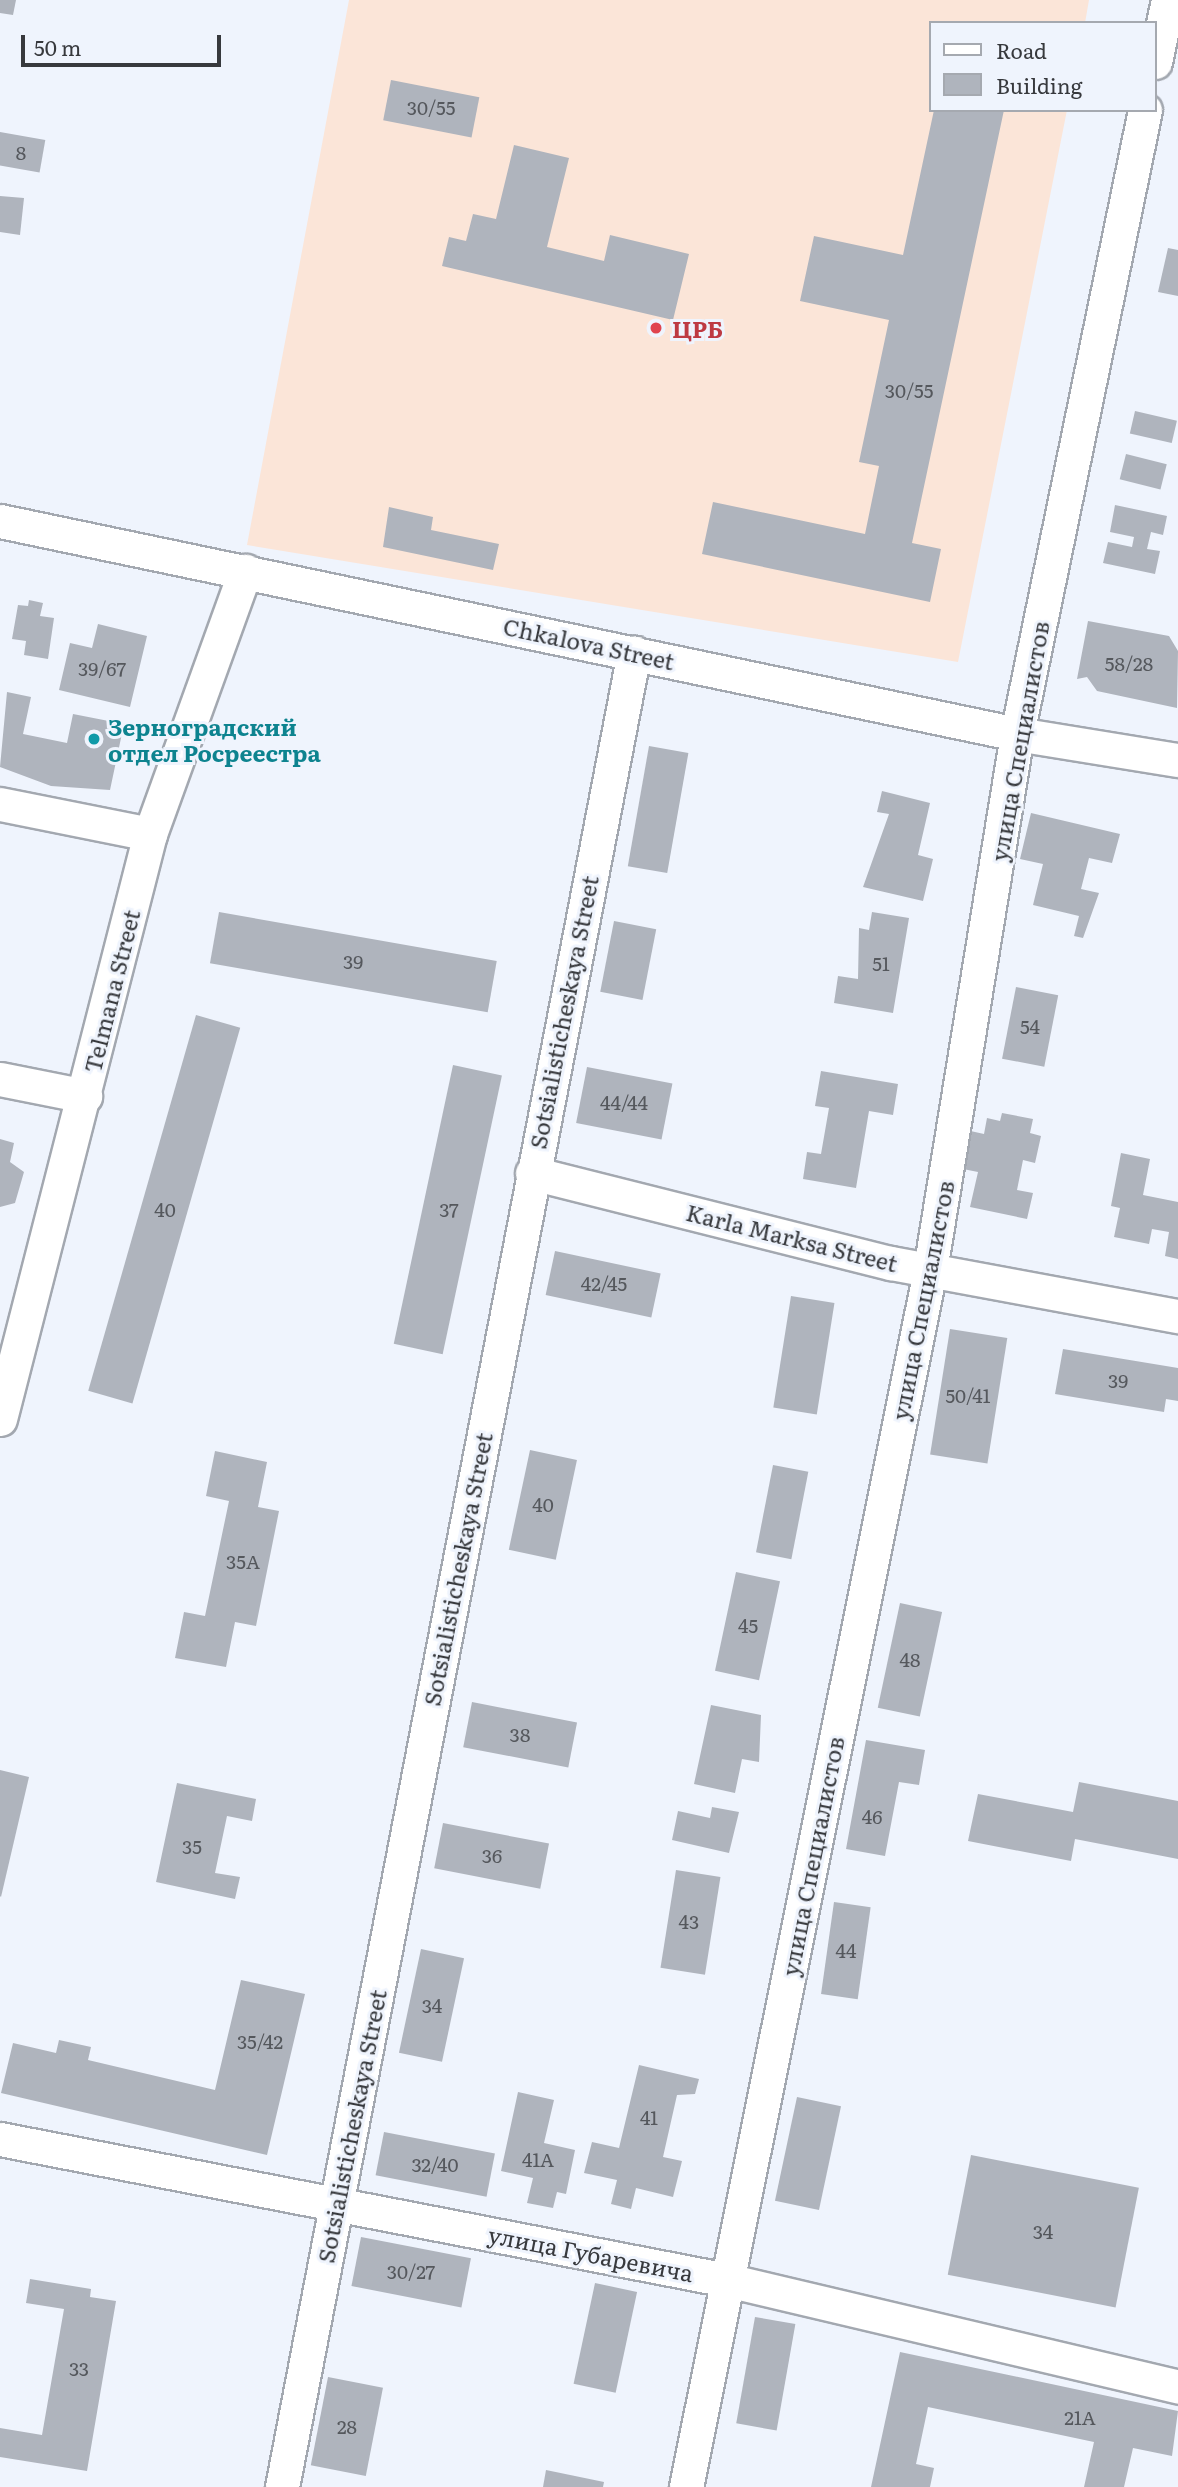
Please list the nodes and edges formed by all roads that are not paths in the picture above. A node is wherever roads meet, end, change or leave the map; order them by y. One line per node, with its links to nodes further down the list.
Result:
1 (1168, 0): 2 (street)
2 (1157, 52)
3 (1145, 112): 7 (street, улица Специалистов)
4 (0, 521): 5 (street, Chkalova Street)
5 (245, 571): 6 (street, Chkalova Street); 10 (street, Telmana Street)
6 (634, 652): 7 (street, Chkalova Street); 13 (street, Sotsialisticheskaya Street)
7 (1017, 734): 8 (street, Chkalova Street); 14 (street, улица Специалистов)
8 (1178, 760)
9 (0, 804): 10 (street)
10 (150, 834): 12 (street, Telmana Street)
11 (0, 1079): 12 (street)
12 (85, 1096): 16 (street, Telmana Street)
13 (532, 1173): 14 (street, Karla Marksa Street); 18 (street, Sotsialisticheskaya Street)
14 (930, 1270): 15 (street, Karla Marksa Street); 19 (street, улица Специалистов)
15 (1178, 1316)
16 (0, 1419)
17 (0, 2139): 18 (street, улица Губаревича)
18 (337, 2203): 19 (street, улица Губаревича); 21 (street, Sotsialisticheskaya Street)
19 (727, 2280): 20 (street, улица Губаревича); 22 (street, улица Специалистов)
20 (1178, 2387)
21 (282, 2487)
22 (686, 2487)

